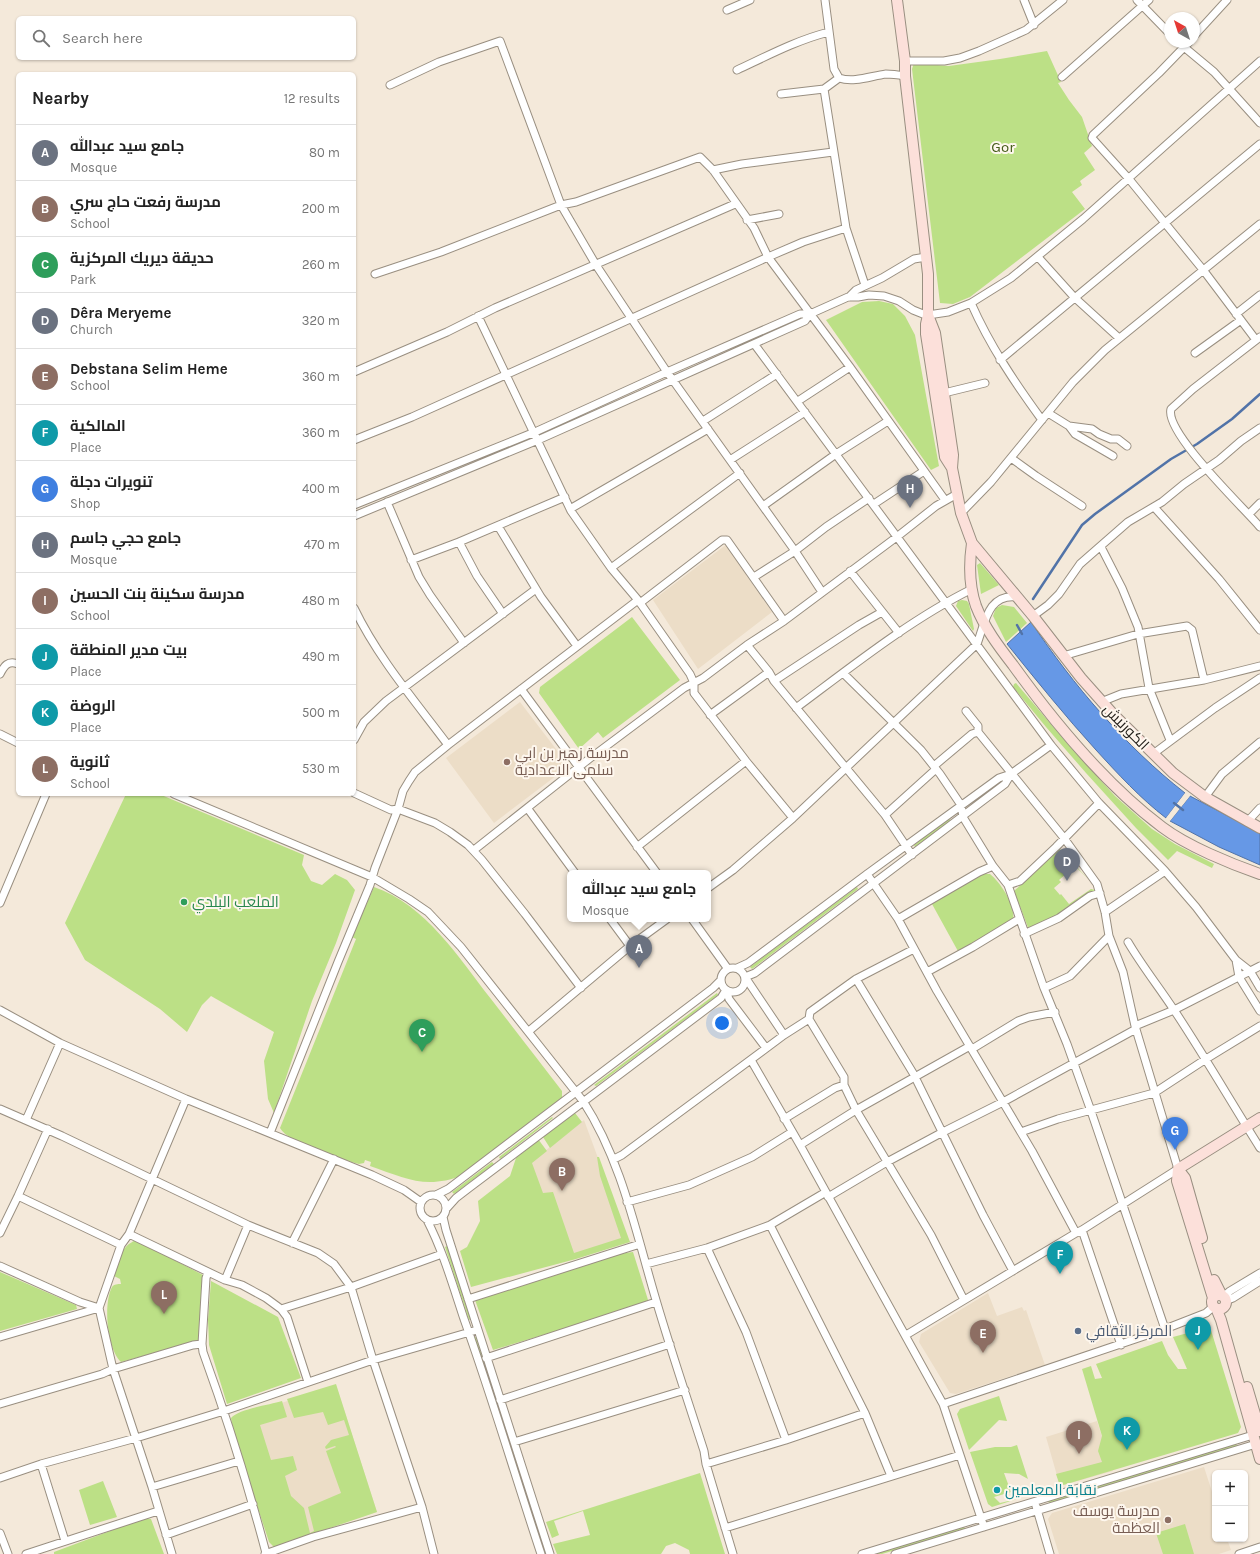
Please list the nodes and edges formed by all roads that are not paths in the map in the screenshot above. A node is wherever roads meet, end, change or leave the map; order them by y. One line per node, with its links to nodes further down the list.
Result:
1 (750, 0): 10 (street)
2 (825, 0): 14 (street)
3 (897, 0): 17 (main road)
4 (1024, 0): 11 (street)
5 (1063, 0): 11 (street)
6 (1137, 0): 9 (street)
7 (1149, 0): 9 (street)
8 (1227, 0): 13 (street)
9 (1142, 6): 12 (street); 21 (street)
10 (727, 10)
11 (1034, 25): 17 (street)
12 (1164, 28)
13 (1200, 29)
14 (829, 32): 19 (street); 22 (street)
15 (1180, 48): 31 (street)
16 (1188, 48): 25 (street)
17 (905, 61): 20 (main road)
18 (1260, 61): 25 (street)
19 (737, 70)
20 (906, 76): 22 (street); 40 (main road)
21 (1062, 76)
22 (839, 78): 24 (street)
23 (390, 85): 33 (street)
24 (824, 89): 26 (street); 29 (street)
25 (1228, 89): 27 (street); 31 (street)
26 (781, 94)
27 (1260, 123)
28 (1260, 144): 36 (street)
29 (833, 152): 30 (street); 38 (street)
30 (712, 170): 32 (street); 33 (street)
31 (1129, 179): 36 (street); 41 (street)
32 (735, 204): 35 (street); 42 (street)
33 (561, 205): 42 (street); 44 (street)
34 (779, 214): 35 (street)
35 (747, 220): 39 (street)
36 (1165, 224): 43 (street); 48 (street)
37 (1260, 224): 43 (street)
38 (846, 228): 39 (street); 45 (street)
39 (768, 257): 50 (street); 54 (street)
40 (926, 257): 45 (street); 52 (main road)
41 (1038, 257): 48 (street); 49 (street)
42 (596, 265): 53 (street); 54 (street)
43 (1204, 270): 51 (street); 56 (street)
44 (375, 274)
45 (865, 285): 47 (street)
46 (1260, 295): 51 (street)
47 (849, 297): 50 (street); 52 (street)
48 (1074, 297): 56 (street); 60 (street)
49 (971, 303): 52 (street); 60 (street)
50 (810, 314): 58 (street); 61 (street); 63 (street)
51 (1236, 314): 55 (street)
52 (928, 315): 68 (main road); 86 (main road)
53 (478, 316): 62 (street); 65 (street)
54 (632, 319): 63 (street); 65 (street)
55 (1241, 320): 57 (street); 59 (street)
56 (1119, 338): 71 (street)
57 (1258, 339): 87 (street)
58 (755, 344): 64 (street); 66 (street)
59 (1195, 353)
60 (1000, 360): 72 (street)
61 (850, 367): 69 (street); 74 (street)
62 (356, 371)
63 (666, 372): 66 (street); 78 (street)
64 (777, 374): 69 (street); 73 (street)
65 (506, 375): 78 (street); 79 (street)
66 (672, 380): 73 (street); 80 (street)
67 (985, 383): 68 (street)
68 (944, 393): 86 (main road)
69 (798, 401): 70 (street)
70 (805, 412): 82 (street); 85 (street)
71 (1048, 413): 72 (street); 75 (street)
72 (1042, 420): 84 (street)
73 (703, 421): 76 (street)
74 (888, 421): 82 (street); 88 (street)
75 (1069, 426): 81 (street); 83 (street)
76 (708, 428): 85 (street); 100 (street)
77 (1260, 428): 87 (street)
78 (534, 432): 80 (street); 96 (street)
79 (356, 439)
80 (538, 440): 91 (street); 94 (street)
81 (1127, 446)
82 (836, 454): 93 (street); 97 (street)
83 (1113, 456)
84 (1011, 458): 98 (street); 101 (street)
85 (730, 460): 89 (street)
86 (952, 468): 90 (main road)
87 (1206, 468): 99 (street); 102 (street)
88 (924, 471): 92 (street); 93 (street)
89 (740, 473): 97 (street); 112 (street)
90 (957, 494): 92 (street); 101 (main road)
91 (565, 497): 100 (street); 104 (street)
92 (945, 500): 106 (street)
93 (871, 501): 106 (street); 110 (street)
94 (387, 502): 103 (street); 111 (street)
95 (1260, 503): 102 (street)
96 (356, 504)
97 (763, 506): 110 (street)
98 (1082, 506)
99 (1154, 507): 109 (street); 126 (street)
100 (570, 509): 112 (street)
101 (961, 513): 108 (main road)
102 (1249, 514): 105 (street)
103 (356, 515)
104 (498, 526): 107 (street); 115 (street)
105 (1260, 527)
106 (898, 536): 113 (street); 120 (street)
107 (459, 542): 111 (street); 123 (street)
108 (972, 543): 116 (main road); 118 (main road, الكورنيش)
109 (1101, 547): 124 (street); 130 (street)
110 (796, 551): 114 (street); 117 (street)
111 (411, 560): 131 (street)
112 (611, 568): 119 (street)
113 (850, 571): 117 (street); 122 (street)
114 (754, 578): 119 (street); 125 (street)
115 (536, 589): 123 (street); 134 (street)
116 (972, 589): 120 (street); 127 (main road)
117 (822, 592): 125 (street)
118 (1017, 597): 124 (main road, الكورنيش); 127 (street)
119 (639, 601): 134 (street); 144 (street)
120 (947, 602): 129 (street); 132 (street)
121 (356, 612): 145 (street)
122 (882, 612): 129 (street); 143 (street)
123 (503, 614): 131 (street)
124 (1033, 616): 135 (main road, الكورنيش)
125 (784, 621): 133 (street)
126 (1257, 621): 128 (street)
127 (984, 622): 132 (street); 191 (main road)
128 (1260, 630)
129 (899, 633): 139 (street)
130 (1138, 634): 135 (street); 142 (street); 146 (street)
131 (464, 643): 145 (street)
132 (977, 644): 152 (street); 160 (street)
133 (747, 645): 138 (street); 144 (street)
134 (577, 646): 147 (street)
135 (1063, 656): 148 (main road, الكورنيش)
136 (16, 663): 140 (street)
137 (1260, 666): 142 (street)
138 (769, 672): 143 (street); 151 (street)
139 (843, 673): 149 (street); 152 (street)
140 (0, 674)
141 (1260, 678): 156 (street)
142 (1204, 680): 146 (street)
143 (774, 681): 149 (street)
144 (694, 683): 151 (street); 164 (street)
145 (405, 687): 155 (street); 159 (street)
146 (1149, 688): 148 (street); 156 (street)
147 (521, 689): 159 (street); 164 (street)
148 (1101, 702): 161 (main road, الكورنيش)
149 (796, 708): 165 (street)
150 (966, 711): 153 (street)
151 (710, 715): 162 (street)
152 (893, 724): 163 (street); 165 (street)
153 (978, 732): 163 (street); 166 (street)
154 (0, 734): 157 (street)
155 (356, 736)
156 (1170, 740): 161 (street)
157 (16, 742)
158 (1260, 742): 170 (street)
159 (448, 745): 174 (street)
160 (1051, 745): 166 (street); 171 (street)
161 (1153, 754): 170 (main road, الكورنيش)
162 (746, 761): 178 (street); 183 (street)
163 (935, 767): 172 (street); 176 (street)
164 (580, 768): 175 (street); 183 (street)
165 (846, 768): 176 (street); 178 (street)
166 (1011, 774): 172 (street); 177 (street); 181 (street)
167 (356, 794): 174 (street)
168 (45, 796): 197 (street)
169 (179, 796): 192 (street)
170 (1205, 797): 179 (main road, الكورنيش)
171 (1099, 803): 181 (street); 189 (street)
172 (961, 805): 177 (street); 182 (street)
173 (1260, 808): 179 (street)
174 (398, 809): 184 (street); 192 (street)
175 (528, 809): 184 (street); 187 (street)
176 (885, 816): 182 (street)
177 (962, 817): 185 (street); 186 (street)
178 (793, 818): 195 (street)
179 (1247, 822): 180 (main road, الكورنيش)
180 (1260, 828)
181 (1064, 838): 194 (street); 196 (street)
182 (906, 846): 185 (street); 190 (street)
183 (637, 847): 188 (street)
184 (474, 850): 219 (street)
185 (912, 855): 193 (street)
186 (994, 866): 194 (street); 199 (street)
187 (573, 870)
188 (655, 870)
189 (1165, 871): 198 (street); 209 (street)
190 (867, 874): 193 (street); 211 (street)
191 (1260, 874)
192 (372, 876): 230 (street); 256 (street)
193 (874, 883): 199 (street); 215 (street)
194 (1008, 885): 200 (street)
195 (711, 886)
196 (1100, 893): 198 (street); 204 (street)
197 (0, 903)
198 (1106, 912): 205 (street)
199 (898, 919): 208 (street)
200 (1019, 919): 204 (street); 214 (street)
201 (612, 922): 207 (street)
202 (663, 922): 207 (street)
203 (694, 922): 212 (street)
204 (1024, 934): 220 (street)
205 (1110, 936): 220 (street); 229 (street)
206 (1128, 942): 224 (street)
207 (630, 946): 219 (street)
208 (914, 949): 214 (street); 217 (street)
209 (1236, 960): 213 (street); 216 (street)
210 (1260, 966): 213 (street)
211 (737, 968): 212 (street); 215 (street)
212 (728, 969): 218 (street)
213 (1250, 971): 216 (street); 221 (street)
214 (927, 972): 234 (street)
215 (745, 977): 222 (street); 231 (street)
216 (1239, 977): 224 (street); 225 (street)
217 (856, 979): 227 (street); 238 (street)
218 (720, 980): 222 (street); 240 (street)
219 (581, 988): 230 (street)
220 (1044, 988): 226 (street)
221 (1260, 988)
222 (726, 990): 233 (street); 243 (street)
223 (0, 1010): 232 (street)
224 (1174, 1010): 229 (street); 235 (street)
225 (1260, 1011)
226 (1055, 1012): 234 (street); 237 (street)
227 (809, 1019): 231 (street); 239 (street)
228 (1260, 1026): 235 (street)
229 (1135, 1028): 237 (street); 241 (street)
230 (529, 1031): 240 (street)
231 (784, 1035): 233 (street)
232 (60, 1043): 242 (street); 250 (street)
233 (766, 1048): 236 (street)
234 (971, 1048): 238 (street); 244 (street)
235 (1206, 1059): 241 (street); 251 (street)
236 (751, 1060): 249 (street); 261 (street)
237 (1074, 1064): 244 (street); 247 (street)
238 (916, 1077): 246 (street); 254 (street)
239 (844, 1085): 246 (street); 249 (street)
240 (576, 1093): 243 (street); 259 (street)
241 (1154, 1093): 247 (street); 264 (street)
242 (186, 1099): 256 (street); 265 (street)
243 (583, 1101): 261 (street); 263 (street)
244 (1003, 1102): 254 (street); 255 (street)
245 (0, 1109): 250 (street)
246 (856, 1110): 257 (street); 262 (street)
247 (1091, 1111): 255 (street); 271 (street)
248 (1260, 1118): 251 (main road)
249 (784, 1119): 253 (street)
250 (26, 1120): 252 (street)
251 (1246, 1126): 258 (street); 264 (main road)
252 (48, 1129): 265 (street); 268 (street)
253 (792, 1132): 257 (street); 270 (street)
254 (941, 1132): 262 (street); 287 (street)
255 (1021, 1132): 278 (street)
256 (270, 1133): 260 (street)
257 (800, 1144): 266 (street)
258 (1260, 1148)
259 (492, 1155): 263 (street); 267 (street)
260 (334, 1159): 269 (street); 280 (street)
261 (614, 1160): 270 (street)
262 (887, 1162): 266 (street); 294 (street)
263 (499, 1165): 272 (street)
264 (1178, 1169): 271 (street); 296 (main road)
265 (152, 1179): 275 (street); 279 (street)
266 (827, 1194): 276 (street); 302 (street)
267 (436, 1195): 269 (street); 272 (street)
268 (18, 1196): 277 (street); 282 (street)
269 (421, 1202): 274 (street)
270 (627, 1202): 281 (street)
271 (1124, 1203): 278 (street); 299 (street)
272 (446, 1208): 273 (street)
273 (443, 1217): 274 (street); 293 (street)
274 (426, 1220): 284 (street)
275 (248, 1225): 280 (street); 290 (street)
276 (770, 1225): 283 (street); 316 (street)
277 (0, 1231)
278 (1079, 1232): 287 (street); 306 (street)
279 (129, 1234): 282 (street); 288 (street)
280 (292, 1243): 292 (street)
281 (640, 1244): 285 (street); 293 (street)
282 (121, 1245): 297 (street)
283 (707, 1248): 285 (street); 319 (street)
284 (442, 1254): 292 (street); 301 (street)
285 (646, 1264): 295 (street)
286 (0, 1266): 297 (street)
287 (1013, 1271): 294 (street)
288 (208, 1272): 290 (street); 304 (street)
289 (1260, 1273): 296 (street)
290 (225, 1280): 298 (street)
291 (1260, 1282): 296 (street)
292 (351, 1286): 298 (street); 308 (street)
293 (468, 1299): 300 (street)
294 (964, 1300): 302 (street)
295 (656, 1302): 305 (street); 307 (street)
296 (1220, 1302): 299 (street); 317 (main road)
297 (99, 1308): 303 (street); 309 (street)
298 (281, 1309): 310 (street)
299 (1165, 1329): 306 (street)
300 (477, 1330): 301 (street); 307 (street)
301 (469, 1333): 308 (street); 330 (street)
302 (906, 1335): 314 (street)
303 (0, 1337)
304 (202, 1344): 309 (street); 315 (street)
305 (670, 1344): 311 (street); 312 (street)
306 (1121, 1345): 314 (street)
307 (486, 1358): 312 (street)
308 (373, 1360): 310 (street); 333 (street)
309 (113, 1369): 313 (street); 318 (street)
310 (308, 1382): 315 (street)
311 (685, 1390): 320 (street); 325 (street)
312 (500, 1400): 320 (street)
313 (0, 1404)
314 (943, 1404): 321 (street)
315 (224, 1411): 318 (street); 323 (street)
316 (865, 1413): 319 (street); 326 (street)
317 (1256, 1437): 322 (main road); 331 (street); 335 (street)
318 (136, 1438): 324 (street); 328 (street)
319 (786, 1440): 325 (street)
320 (514, 1442): 329 (street)
321 (960, 1455): 326 (street); 336 (street)
322 (1260, 1458)
323 (239, 1461): 328 (street); 332 (street)
324 (41, 1464): 327 (street); 341 (street)
325 (706, 1464): 338 (street)
326 (891, 1476): 338 (street)
327 (0, 1478)
328 (152, 1487): 334 (street)
329 (531, 1498): 330 (street); 349 (street)
330 (524, 1501): 348 (street)
331 (1034, 1501): 335 (street); 336 (street)
332 (253, 1504): 340 (street); 346 (street)
333 (422, 1507): 346 (street); 347 (street)
334 (158, 1511): 340 (street); 341 (street)
335 (1037, 1511): 337 (street); 353 (street)
336 (981, 1518): 337 (street); 351 (street)
337 (984, 1527): 352 (street)
338 (725, 1528): 350 (street)
339 (0, 1533): 343 (street)
340 (166, 1535): 345 (street)
341 (64, 1541): 344 (street)
342 (1260, 1547): 354 (street)
343 (8, 1554)
344 (26, 1554)
345 (172, 1554)
346 (265, 1554)
347 (434, 1554)
348 (540, 1554)
349 (549, 1554)
350 (733, 1554)
351 (862, 1554)
352 (895, 1554)
353 (1050, 1554)
354 (1239, 1554)

